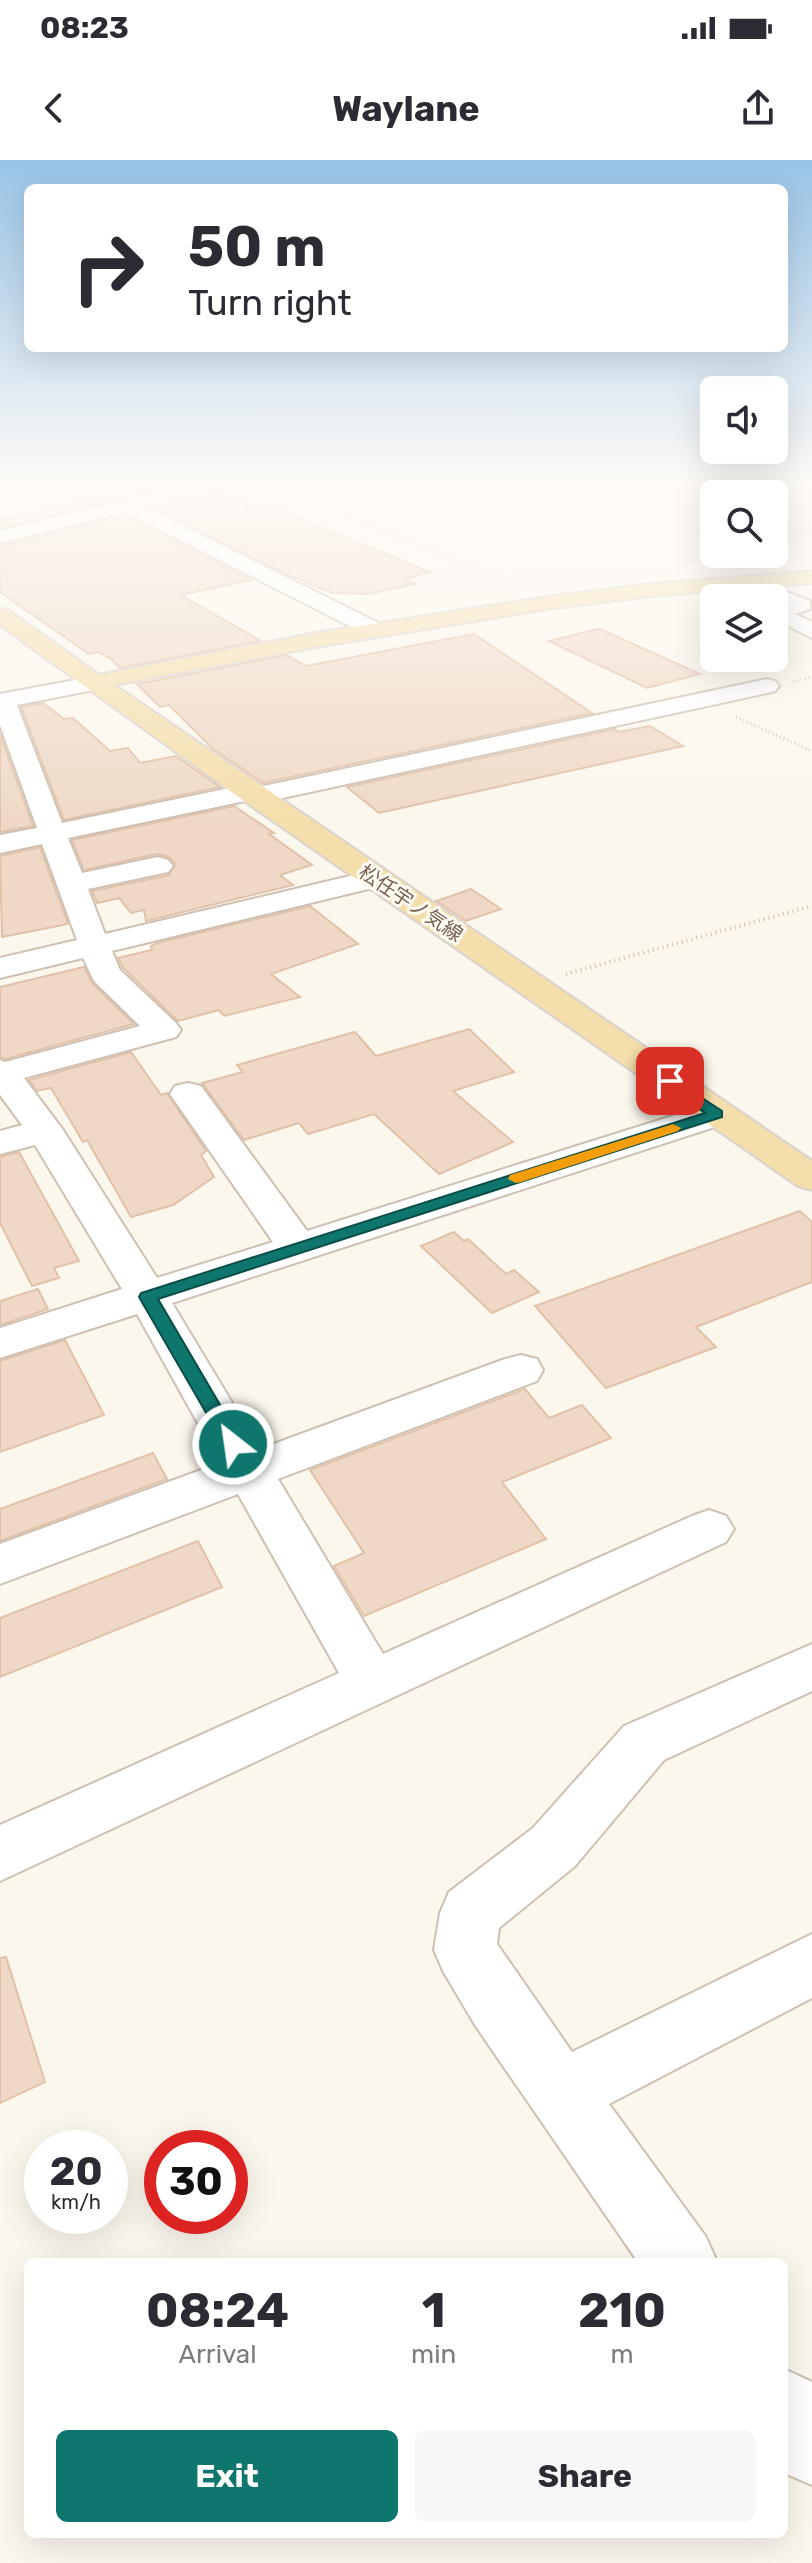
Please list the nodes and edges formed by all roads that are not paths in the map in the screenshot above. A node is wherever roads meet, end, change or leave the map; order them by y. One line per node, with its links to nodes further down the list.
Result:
1 (307, 596): 8 (street)
2 (602, 596): 8 (main road)
3 (677, 596): 10 (main road)
4 (788, 599): 5 (street)
5 (788, 609)
6 (4, 617): 10 (main road, 松任宇ノ気線)
7 (788, 618): 9 (street)
8 (377, 631): 10 (main road)
9 (812, 631)
10 (96, 683): 12 (street); 13 (main road, 松任宇ノ気線)
11 (767, 686): 13 (street)
12 (1, 700): 14 (street)
13 (252, 794): 14 (street); 17 (main road, 松任宇ノ気線)
14 (54, 832): 15 (street); 18 (street)
15 (0, 844)
16 (158, 866): 18 (street)
17 (375, 879): 19 (street); 23 (main road, 松任宇ノ気線)
18 (72, 884): 19 (street)
19 (95, 946): 20 (street); 21 (street)
20 (0, 968)
21 (1, 1073): 24 (street)
22 (188, 1094): 27 (street)
23 (717, 1114): 26 (main road, 松任宇ノ気線); 27 (street)
24 (45, 1130): 25 (street); 28 (street)
25 (0, 1143)
26 (812, 1178)
27 (298, 1248): 28 (street)
28 (148, 1297): 29 (street); 31 (street)
29 (0, 1343)
30 (521, 1370): 31 (street)
31 (248, 1469): 33 (street); 35 (street)
32 (709, 1529): 35 (street)
33 (0, 1564)
34 (812, 1666): 38 (street)
35 (373, 1684): 36 (street)
36 (0, 1854)
37 (812, 1965): 38 (street)
38 (561, 2093): 39 (street)
39 (678, 2258)
40 (788, 2413): 41 (street)
41 (812, 2447)

